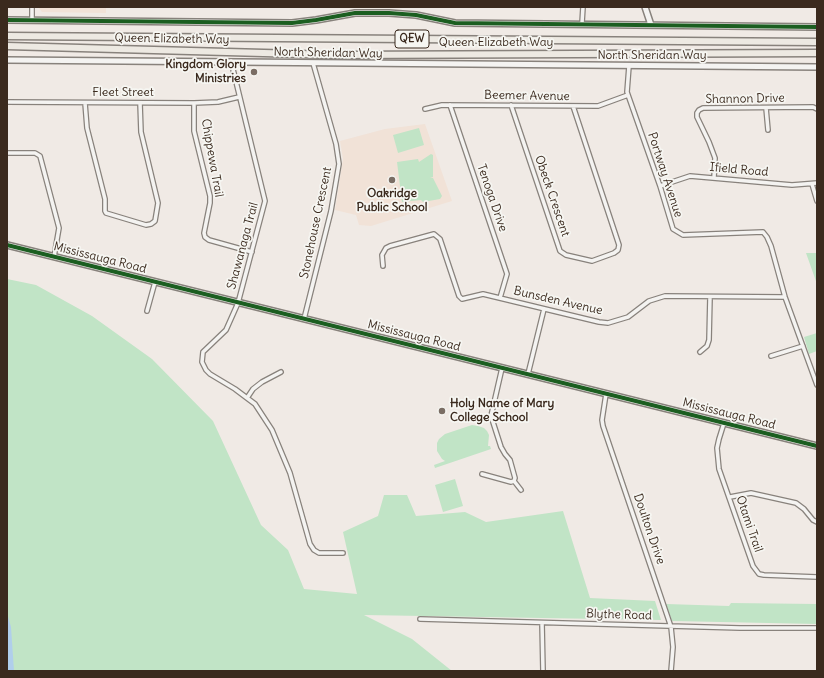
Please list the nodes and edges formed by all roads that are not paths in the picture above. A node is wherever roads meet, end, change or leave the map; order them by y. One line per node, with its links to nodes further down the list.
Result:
1 (32, 7): 5 (street)
2 (583, 7): 6 (street)
3 (646, 7): 7 (street)
4 (7, 20): 5 (street)
5 (32, 20): 6 (street)
6 (582, 23): 7 (street)
7 (651, 25): 8 (street)
8 (817, 27)
9 (7, 36): 10 (highway, Queen Elizabeth Way / QEW)
10 (817, 42)
11 (7, 46): 12 (highway, Queen Elizabeth Way / QEW)
12 (817, 53)
13 (7, 60): 14 (street, North Sheridan Way)
14 (231, 61): 15 (street, North Sheridan Way); 19 (street, Shawanaga Trail)
15 (313, 62): 16 (street, North Sheridan Way); 48 (street, Stonehouse Crescent)
16 (629, 66): 17 (street, North Sheridan Way); 18 (street, Portway Avenue)
17 (817, 66)
18 (628, 96): 26 (street, Beemer Avenue); 35 (street, Portway Avenue)
19 (239, 98): 23 (street, Fleet Street); 38 (street, Shawanaga Trail)
20 (7, 102): 21 (street, Fleet Street)
21 (85, 103): 22 (street, Fleet Street); 22 (street)
22 (140, 103): 23 (street, Fleet Street)
23 (194, 104): 38 (street, Chippewa Trail)
24 (450, 105): 25 (street, Beemer Avenue); 28 (street, Beemer Avenue); 44 (street, Tenoga Drive)
25 (511, 105): 26 (street, Beemer Avenue); 26 (street, Obeck Crescent)
26 (573, 106)
27 (766, 108): 29 (street, Shannon Drive); 30 (street); 32 (street, Shannon Drive)
28 (425, 109)
29 (817, 109)
30 (768, 130)
31 (7, 153): 39 (street)
32 (714, 178): 34 (street, Ifield Road); 35 (street, Ifield Road)
33 (817, 183): 34 (street, Ifield Road)
34 (812, 184): 36 (street)
35 (660, 186): 43 (street, Portway Avenue)
36 (817, 201)
37 (7, 245): 39 (street, Mississauga Road)
38 (252, 252): 45 (street, Shawanaga Trail)
39 (54, 257): 41 (street, Mississauga Road)
40 (383, 266): 44 (street, Bunsden Avenue)
41 (155, 282): 45 (street, Mississauga Road); 47 (street)
42 (710, 297): 43 (street, Bunsden Avenue); 46 (street, Bunsden Avenue); 50 (street)
43 (785, 297): 49 (street, Portway Avenue)
44 (500, 298): 46 (street, Bunsden Avenue)
45 (238, 303): 48 (street, Mississauga Road); 57 (street, Shawanaga Trail)
46 (544, 309): 54 (street)
47 (147, 311)
48 (304, 319): 52 (street, Mississauga Road)
49 (803, 346): 51 (street); 55 (street, Portway Avenue)
50 (700, 352)
51 (771, 356)
52 (502, 368): 54 (street, Mississauga Road); 61 (street)
53 (281, 372): 57 (street)
54 (528, 374): 56 (street, Mississauga Road)
55 (817, 385)
56 (606, 394): 58 (street, Mississauga Road); 69 (street, Doulton Drive)
57 (247, 398): 65 (street, Shawanaga Trail)
58 (724, 423): 59 (street, Mississauga Road); 63 (street, Otami Trail)
59 (817, 446)
60 (482, 474): 61 (street)
61 (514, 481): 62 (street)
62 (521, 490)
63 (730, 498): 64 (street); 66 (street, Otami Trail)
64 (817, 522)
65 (343, 553)
66 (817, 577)
67 (420, 619): 68 (street, Blythe Road)
68 (542, 623): 69 (street, Blythe Road); 71 (street)
69 (670, 626): 70 (street, Blythe Road); 72 (street, Doulton Drive)
70 (817, 628)
71 (543, 671)
72 (671, 671)

